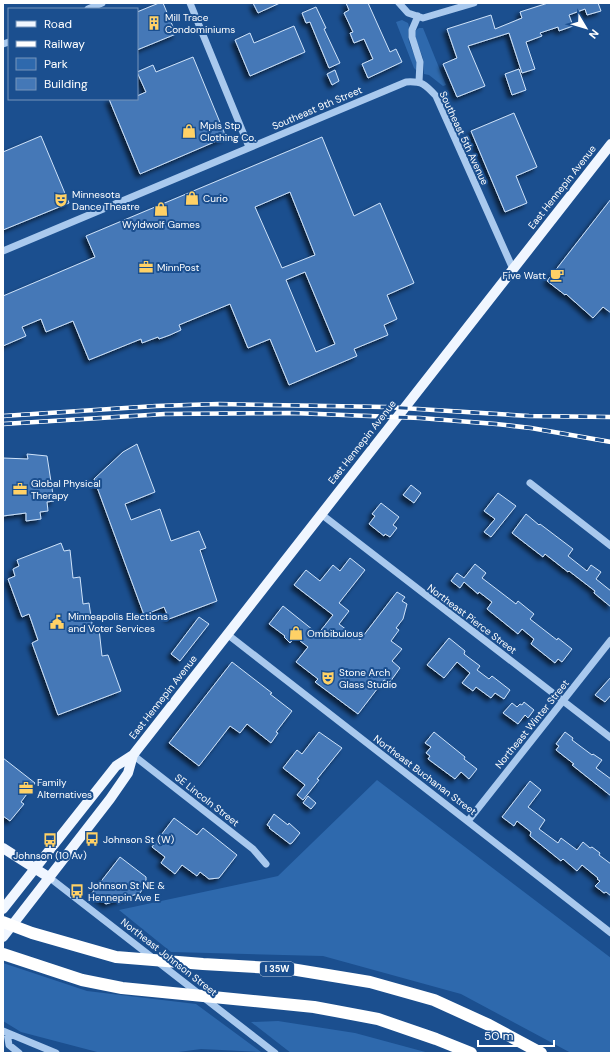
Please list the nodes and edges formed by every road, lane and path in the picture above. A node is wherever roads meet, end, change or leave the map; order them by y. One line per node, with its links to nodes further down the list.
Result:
1 (102, 3): 5 (street)
2 (190, 3): 9 (street)
3 (399, 3): 6 (street)
4 (474, 3): 6 (street)
5 (90, 8)
6 (418, 16): 7 (street)
7 (419, 82): 9 (street, Southeast 9th Street); 11 (street, Southeast 5th Avenue)
8 (611, 144): 11 (main road, East Hennepin Avenue)
9 (249, 147): 10 (street, Southeast 9th Street)
10 (3, 251)
11 (513, 269): 13 (main road, East Hennepin Avenue)
12 (530, 483): 14 (street)
13 (321, 514): 15 (main road, East Hennepin Avenue); 17 (street, Northeast Pierce Street)
14 (611, 546)
15 (227, 634): 19 (main road, East Hennepin Avenue); 20 (street, Northeast Buchanan Street)
16 (611, 640): 17 (street, Northeast Winter Street)
17 (563, 701): 18 (street, Northeast Pierce Street); 20 (street, Northeast Winter Street)
18 (611, 738)
19 (133, 755): 22 (street, SE Lincoln Street); 23 (main road, East Hennepin Avenue); 24 (main road, East Hennepin Avenue)
20 (468, 820): 27 (street, Northeast Buchanan Street)
21 (3, 848): 23 (main road)
22 (266, 864)
23 (35, 869): 24 (main road); 25 (main road, East Hennepin Avenue)
24 (50, 878): 28 (main road, East Hennepin Avenue); 31 (street, Northeast Johnson Street)
25 (3, 909)
26 (3, 922): 35 (highway, I 35W)
27 (611, 933)
28 (3, 937)
29 (3, 954): 34 (highway)
30 (5, 1032): 32 (street); 33 (street)
31 (274, 1051)
32 (19, 1053)
33 (56, 1053)
34 (471, 1053)
35 (541, 1053)

